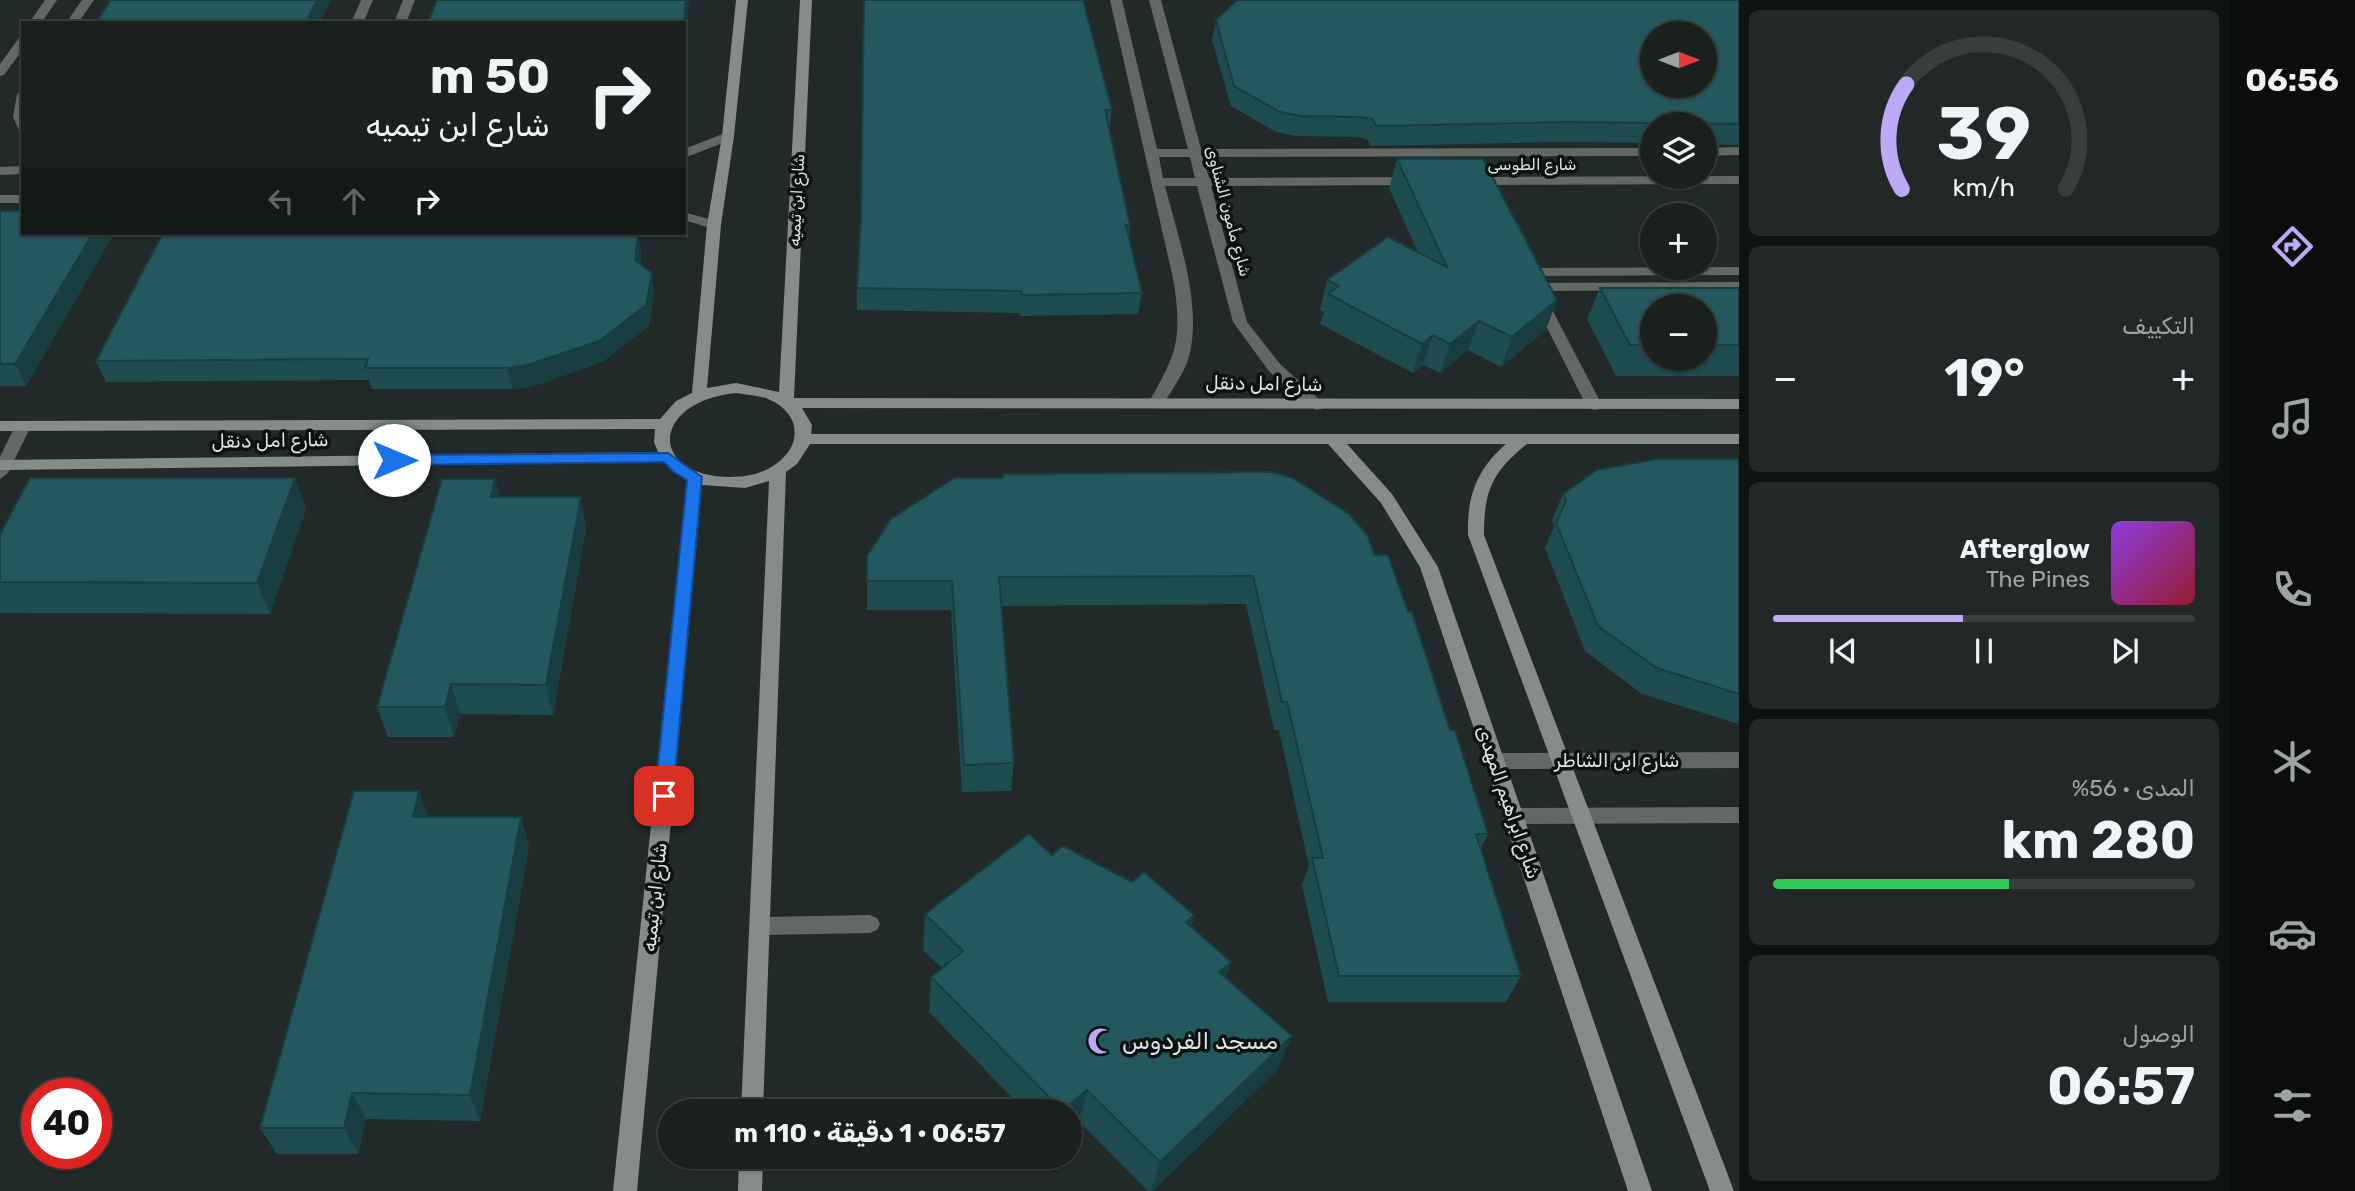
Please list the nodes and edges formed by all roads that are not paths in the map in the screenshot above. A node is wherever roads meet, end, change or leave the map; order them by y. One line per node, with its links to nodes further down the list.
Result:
1 (51, 0): 9 (street)
2 (88, 0): 10 (street)
3 (367, 0): 11 (street)
4 (409, 0): 12 (street)
5 (742, 0): 15 (street)
6 (806, 0): 39 (street, شارع ابن تيميه)
7 (1116, 0): 20 (street)
8 (1155, 0): 21 (street, شارع مأمون الشناوى)
9 (36, 21)
10 (73, 21)
11 (358, 21)
12 (401, 21)
13 (21, 43): 14 (street)
14 (0, 72)
15 (728, 136): 19 (street); 32 (street)
16 (1739, 151): 18 (street)
17 (1640, 152): 21 (street, شارع الطوسى)
18 (1717, 152)
19 (686, 153)
20 (1151, 153): 21 (street, شارع الطوسى); 27 (street)
21 (1195, 153): 28 (street, شارع مأمون الشناوى)
22 (21, 170): 23 (street)
23 (0, 171)
24 (1739, 180): 26 (street, شارع الطوسى)
25 (1425, 181): 28 (street)
26 (1452, 181)
27 (1157, 182): 28 (street); 40 (street)
28 (1203, 182): 42 (street, شارع مأمون الشناوى)
29 (0, 199): 30 (street)
30 (21, 199)
31 (686, 217): 32 (street)
32 (714, 225): 38 (street)
33 (1631, 271): 34 (street); 35 (street); 37 (street)
34 (1734, 271): 36 (street)
35 (1640, 286): 36 (street); 37 (street)
36 (1739, 286)
37 (1534, 287): 43 (street)
38 (699, 395): 39 (street); 44 (street)
39 (788, 402): 40 (street, شارع امل دنقل); 47 (street)
40 (1157, 402): 42 (street, شارع امل دنقل)
41 (1739, 404): 43 (street, شارع امل دنقل)
42 (1316, 405): 43 (street, شارع امل دنقل)
43 (1594, 405)
44 (665, 424): 46 (street, شارع امل دنقل); 51 (street)
45 (0, 426): 46 (street, شارع امل دنقل)
46 (23, 426): 52 (street)
47 (805, 439): 48 (street); 53 (street)
48 (1332, 439): 49 (street); 56 (street, شارع ابراهيم المهدى)
49 (1522, 439): 50 (street); 57 (street)
50 (1739, 439)
51 (668, 457): 52 (street, شارع امل دنقل); 54 (street)
52 (1, 468)
53 (778, 471): 54 (street); 62 (street)
54 (695, 477): 65 (street, شارع ابن تيميه)
55 (1739, 760): 57 (street, شارع ابن الشاطر)
56 (1496, 761): 57 (street, شارع ابن الشاطر); 58 (street, شارع ابراهيم المهدى)
57 (1560, 761): 59 (street)
58 (1514, 816): 59 (street); 67 (street, شارع ابراهيم المهدى)
59 (1581, 816): 60 (street); 68 (street)
60 (1739, 816)
61 (870, 924): 62 (street)
62 (759, 926): 63 (street)
63 (752, 1099)
64 (751, 1169): 66 (street)
65 (625, 1191)
66 (750, 1191)
67 (1640, 1191)
68 (1722, 1191)

